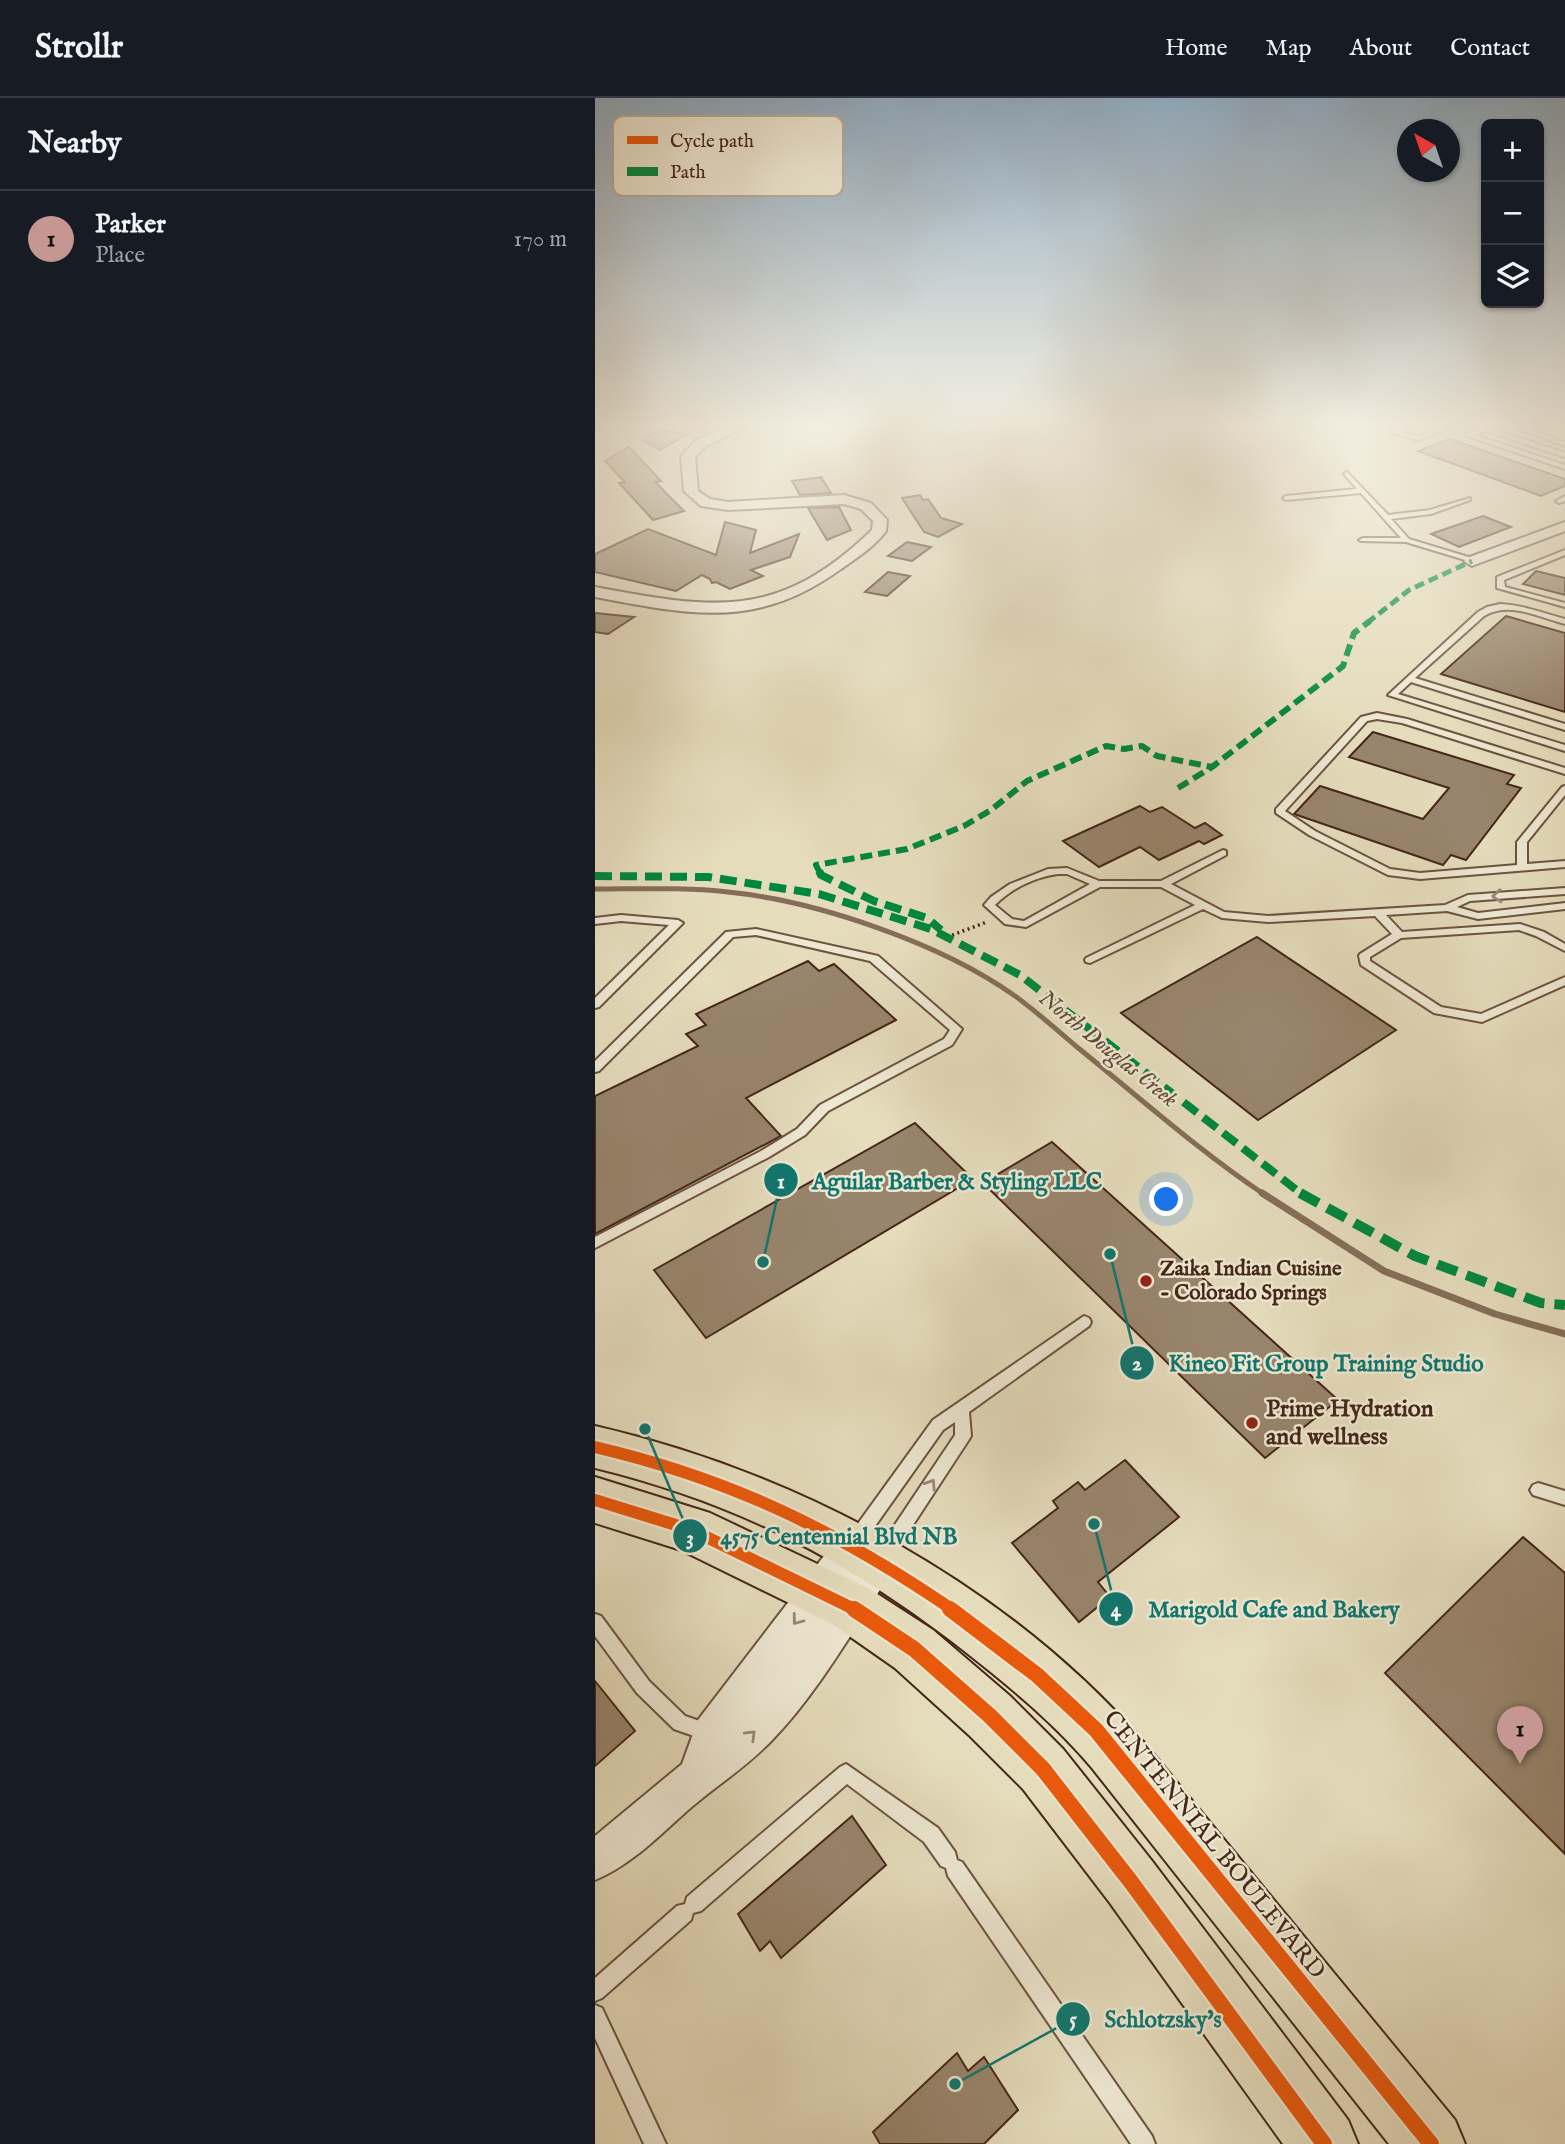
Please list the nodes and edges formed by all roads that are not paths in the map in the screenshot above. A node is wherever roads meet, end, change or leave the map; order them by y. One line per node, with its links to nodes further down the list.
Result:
1 (880, 522): 10 (street)
2 (1393, 522): 5 (lane)
3 (1565, 526): 7 (street)
4 (1363, 540): 5 (lane)
5 (1407, 540): 7 (lane)
6 (1565, 552): 9 (lane)
7 (1472, 561)
8 (595, 592): 10 (street)
9 (1565, 605)
10 (717, 610)
11 (1565, 622): 12 (lane)
12 (1408, 679): 13 (lane); 14 (lane)
13 (1565, 727)
14 (1565, 748)
15 (1565, 771): 19 (lane)
16 (1565, 789): 19 (lane)
17 (1223, 853): 21 (lane)
18 (1565, 863): 19 (lane)
19 (1522, 867)
20 (1098, 884): 20 (lane); 21 (lane)
21 (1163, 884): 23 (lane)
22 (1565, 891): 25 (lane, one-way to 25)
23 (1203, 905): 26 (lane); 30 (lane)
24 (1565, 906): 25 (lane)
25 (1447, 908): 26 (lane)
26 (1377, 912): 28 (lane)
27 (595, 920): 32 (lane)
28 (1399, 935): 29 (lane); 31 (lane)
29 (1565, 948)
30 (1090, 960)
31 (1565, 981)
32 (595, 1004)
33 (595, 1068): 34 (lane)
34 (595, 1243)
35 (1084, 1322): 36 (lane)
36 (961, 1408): 41 (lane); 41 (lane, one-way to 36)
37 (595, 1447): 41 (main road, CENTENNIAL BOULEVARD)
38 (1538, 1490): 39 (lane)
39 (1565, 1498)
40 (595, 1500): 41 (main road, CENTENNIAL BOULEVARD)
41 (850, 1576): 43 (street, one-way to 43); 44 (street, one-way to 41); 50 (main road, CENTENNIAL BOULEVARD); 51 (main road, CENTENNIAL BOULEVARD)
42 (595, 1622): 43 (lane)
43 (711, 1733): 44 (street)
44 (698, 1776): 45 (street)
45 (597, 1855)
46 (595, 1991): 49 (lane)
47 (595, 2015): 48 (lane)
48 (655, 2144)
49 (1144, 2144)
50 (1324, 2144)
51 (1431, 2144)

